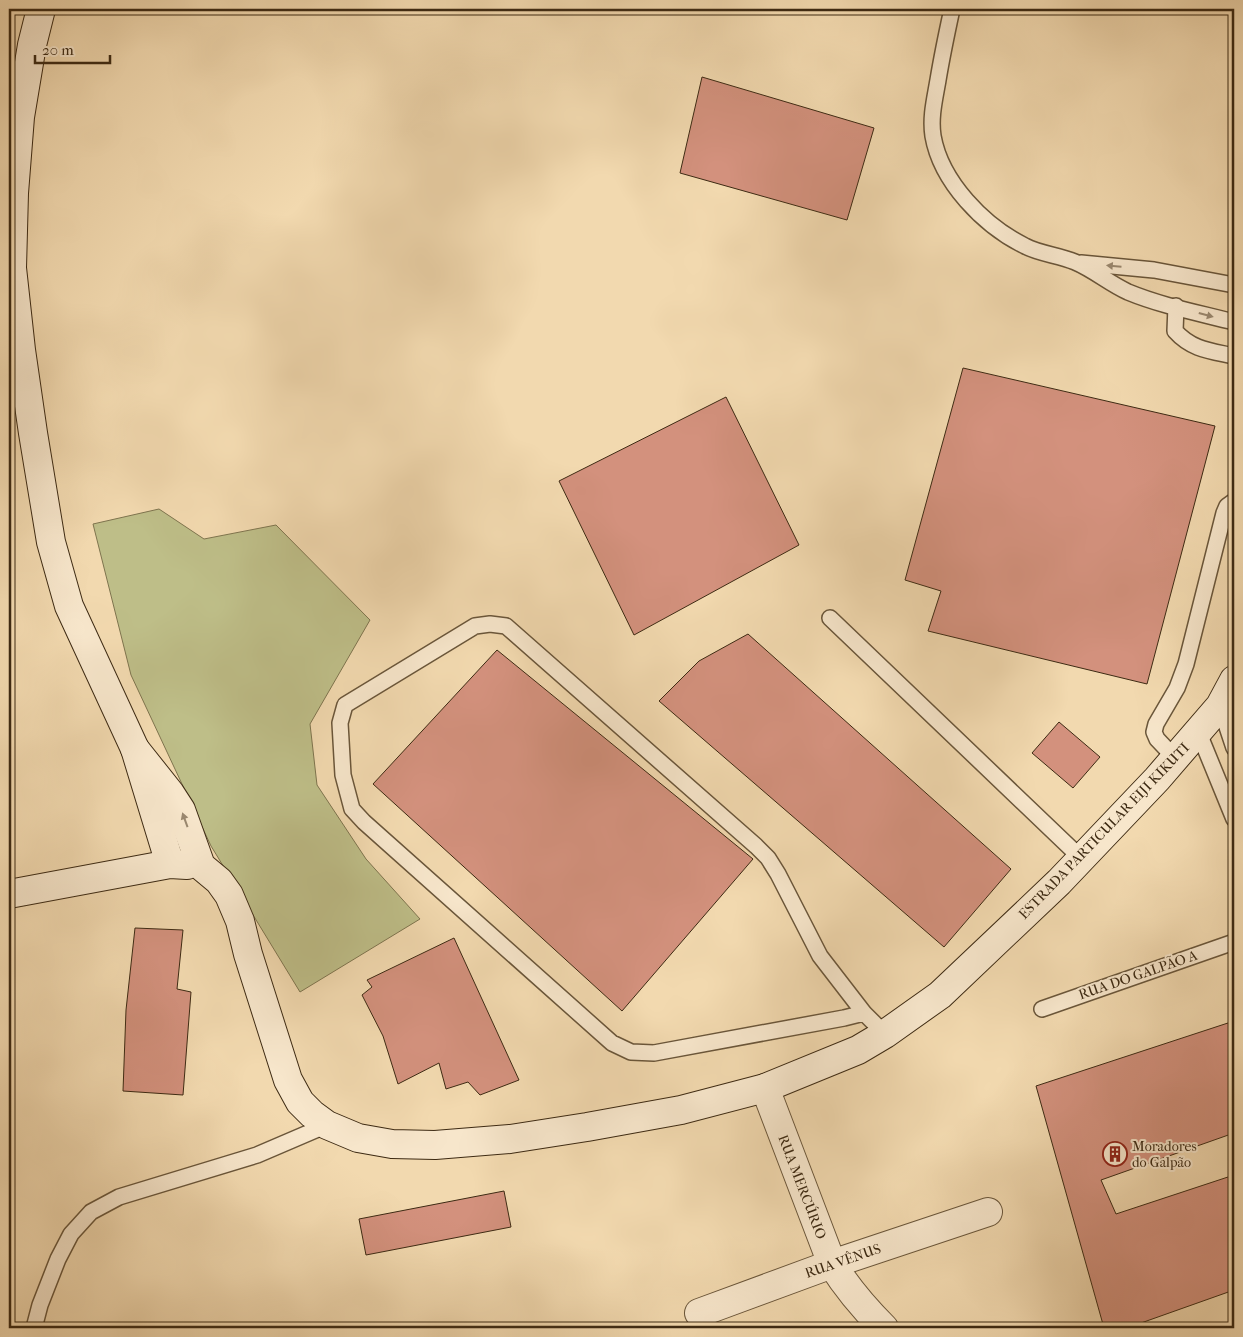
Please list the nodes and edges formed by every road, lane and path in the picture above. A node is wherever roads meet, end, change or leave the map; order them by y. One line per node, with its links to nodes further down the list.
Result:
1 (41, 9): 14 (street, ESTRADA PARTICULAR EIJI KIKUTI)
2 (952, 9): 3 (lane)
3 (1075, 262): 4 (lane, one-way to 3); 5 (lane)
4 (1234, 286)
5 (1176, 306): 6 (lane, one-way to 6); 7 (lane)
6 (1234, 322)
7 (1234, 356)
8 (1234, 501): 15 (lane)
9 (830, 618): 17 (lane)
10 (1234, 680): 11 (street, ESTRADA PARTICULAR EIJI KIKUTI)
11 (1220, 706): 12 (street, ESTRADA PARTICULAR EIJI KIKUTI); 13 (lane)
12 (1198, 731): 15 (street, ESTRADA PARTICULAR EIJI KIKUTI); 16 (lane)
13 (1234, 748)
14 (135, 749): 18 (street, ESTRADA PARTICULAR EIJI KIKUTI); 19 (street, ESTRADA PARTICULAR EIJI KIKUTI, one-way to 14)
15 (1175, 758): 17 (street, ESTRADA PARTICULAR EIJI KIKUTI)
16 (1234, 819)
17 (1082, 858): 24 (street, ESTRADA PARTICULAR EIJI KIKUTI)
18 (170, 864): 19 (street); 20 (street)
19 (201, 866): 26 (street, ESTRADA PARTICULAR EIJI KIKUTI)
20 (9, 894)
21 (1234, 942): 22 (lane, RUA DO GALPÃO A)
22 (1042, 1009)
23 (864, 1013): 23 (lane); 24 (lane)
24 (885, 1034): 25 (street, ESTRADA PARTICULAR EIJI KIKUTI)
25 (765, 1088): 26 (street, ESTRADA PARTICULAR EIJI KIKUTI); 28 (street, RUA MERCÚRIO)
26 (327, 1125): 30 (lane)
27 (988, 1212): 28 (street, RUA VÊNUS)
28 (832, 1264): 29 (street, RUA VÊNUS); 31 (street, RUA MERCÚRIO)
29 (698, 1314)
30 (34, 1328)
31 (884, 1328)

